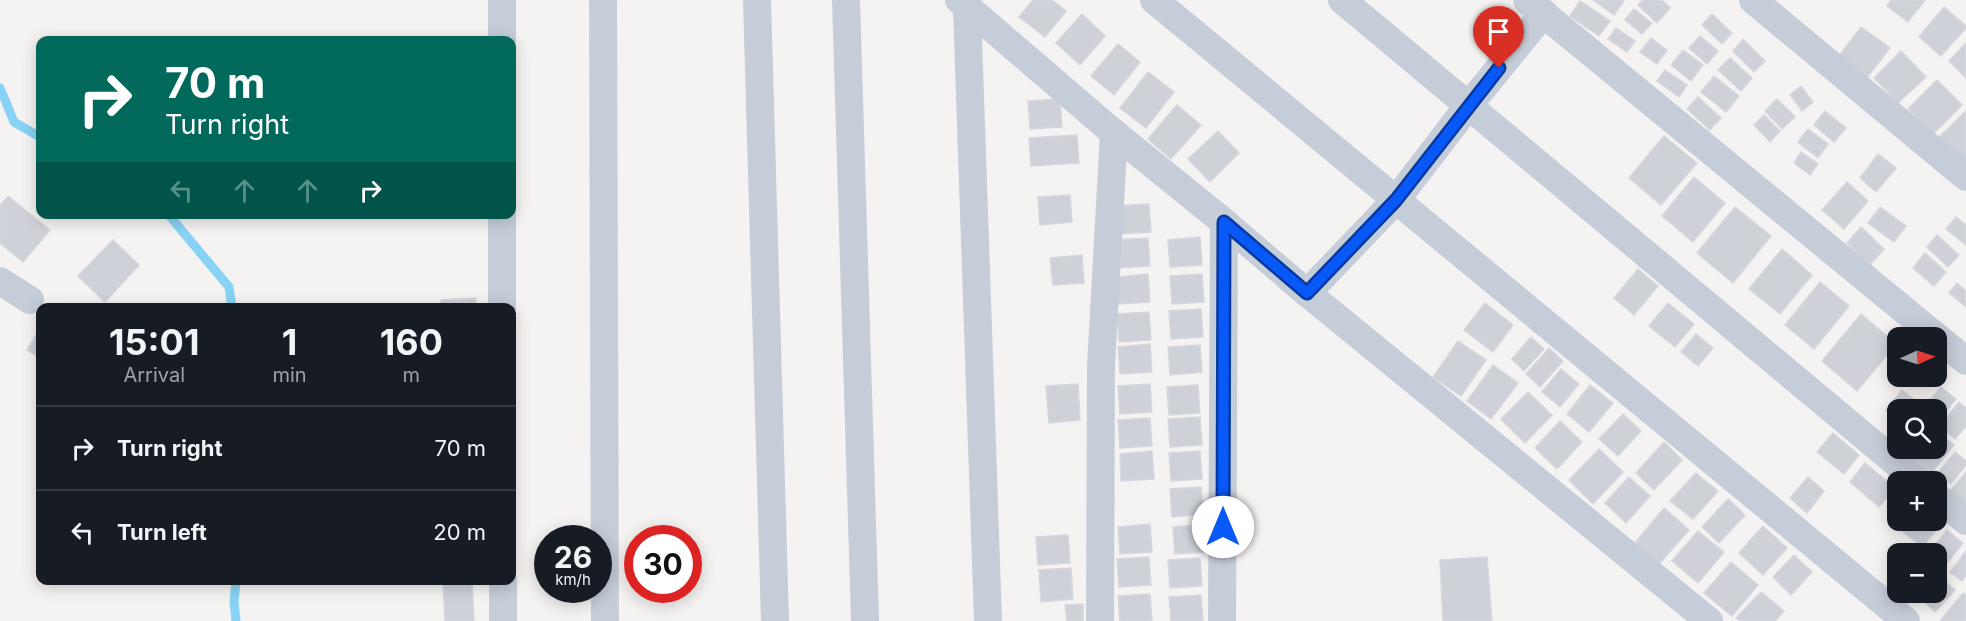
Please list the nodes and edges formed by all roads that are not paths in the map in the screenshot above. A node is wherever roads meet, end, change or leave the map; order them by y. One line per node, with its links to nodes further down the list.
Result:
1 (502, 0): 10 (street)
2 (603, 0): 27 (street)
3 (757, 0): 28 (street)
4 (846, 0): 29 (street)
5 (1154, 0): 14 (street)
6 (1342, 0): 11 (street)
7 (1753, 0): 13 (street)
8 (963, 4): 12 (street); 30 (street)
9 (1535, 6): 11 (street); 21 (street)
10 (502, 36)
11 (1469, 105): 14 (street); 22 (street)
12 (1114, 133): 16 (street); 31 (street)
13 (1966, 177)
14 (1396, 200): 18 (street); 34 (street)
15 (502, 219): 20 (street)
16 (1224, 222): 18 (street); 32 (street)
17 (0, 280): 19 (street)
18 (1307, 293): 33 (street)
19 (30, 300)
20 (502, 303)
21 (1966, 361)
22 (1906, 471)
23 (1947, 505): 24 (street)
24 (1966, 521)
25 (503, 585): 26 (street)
26 (503, 621)
27 (605, 621)
28 (775, 621)
29 (865, 621)
30 (988, 621)
31 (1100, 621)
32 (1222, 621)
33 (1709, 621)
34 (1906, 621)

